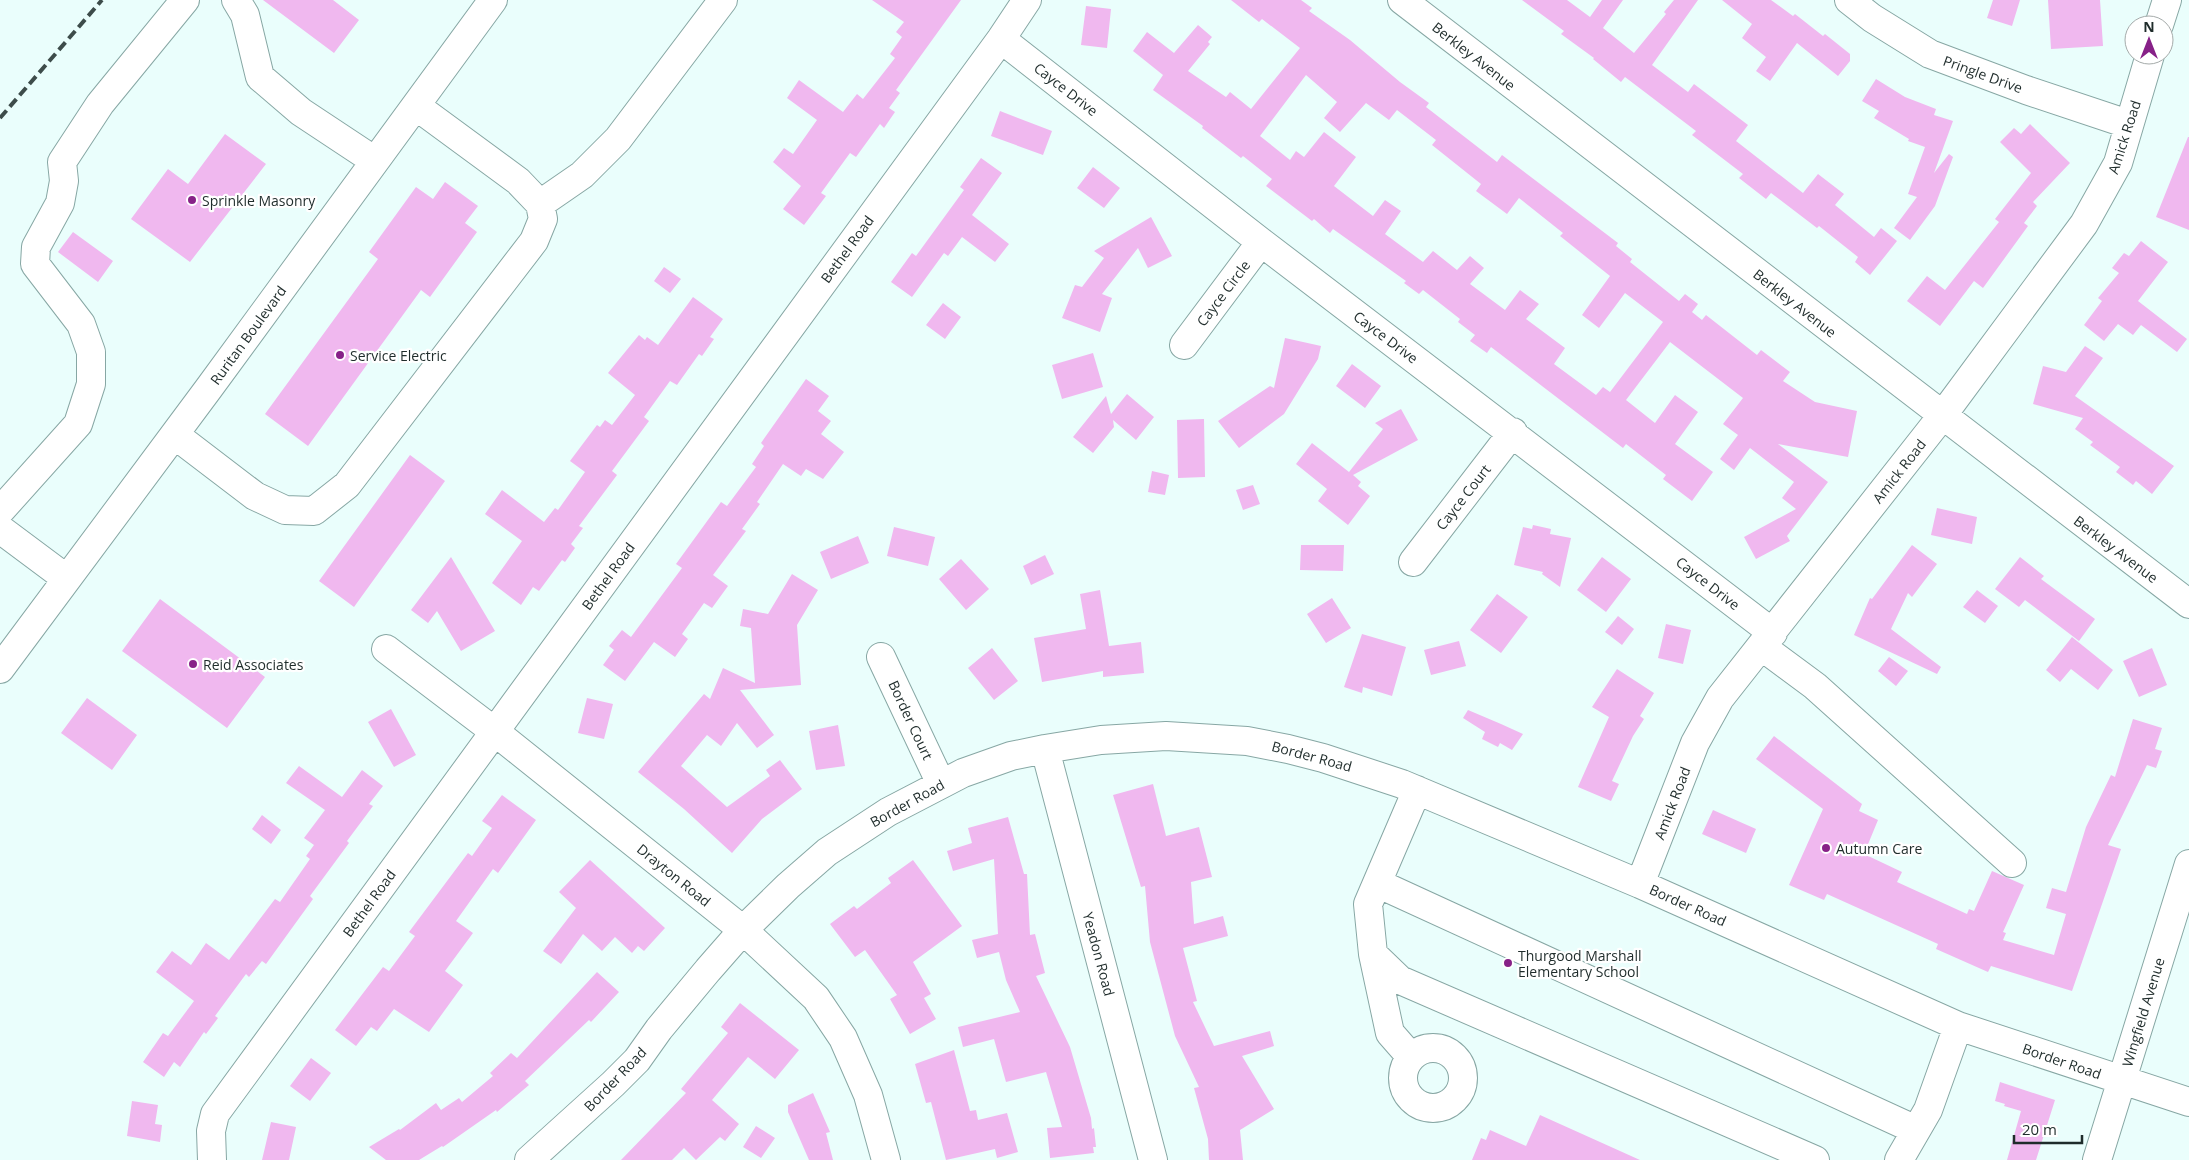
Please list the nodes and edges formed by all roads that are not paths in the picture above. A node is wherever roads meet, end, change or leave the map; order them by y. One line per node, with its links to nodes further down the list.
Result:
1 (185, 0): 21 (street)
2 (236, 0): 14 (street)
3 (493, 0): 12 (street, Ruritan Boulevard)
4 (723, 0): 15 (street)
5 (1027, 0): 10 (street, Bethel Road)
6 (1402, 0): 18 (street, Berkley Avenue)
7 (1849, 0): 13 (street, Pringle Drive)
8 (2167, 0): 9 (street)
9 (2162, 15)
10 (1001, 39): 16 (street, Cayce Drive); 30 (street, Bethel Road)
11 (2147, 65): 13 (street, Amick Road)
12 (416, 106): 14 (street, Ruritan Boulevard); 15 (street)
13 (2128, 124): 18 (street, Amick Road)
14 (376, 161): 20 (street, Ruritan Boulevard)
15 (540, 204): 20 (street)
16 (1261, 242): 17 (street, Cayce Circle); 19 (street, Cayce Drive)
17 (1184, 345)
18 (1942, 416): 25 (street, Berkley Avenue); 26 (street, Amick Road)
19 (1513, 432): 23 (street, Cayce Court); 26 (street, Cayce Drive)
20 (175, 435): 24 (street, Ruritan Boulevard)
21 (0, 510)
22 (0, 529): 24 (street)
23 (1413, 562)
24 (67, 579): 29 (street, Ruritan Boulevard)
25 (2189, 604)
26 (1767, 639): 34 (street, Cayce Drive); 37 (street, Amick Road)
27 (386, 649): 30 (street, Drayton Road)
28 (880, 657): 32 (street, Border Court)
29 (0, 669)
30 (494, 731): 38 (street, Drayton Road); 45 (street, Bethel Road)
31 (1046, 748): 32 (street, Border Road); 33 (street, Border Road); 48 (street, Yeadon Road)
32 (941, 784): 38 (street, Border Road)
33 (1417, 790): 36 (street); 37 (street, Border Road)
34 (2012, 863)
35 (2189, 864): 42 (street, Wingfield Avenue)
36 (1376, 883): 39 (street); 44 (street)
37 (1640, 884): 40 (street, Border Road)
38 (743, 930): 46 (street, Border Road); 47 (street, Drayton Road)
39 (1373, 954): 41 (street); 49 (street)
40 (1958, 1026): 42 (street, Border Road); 44 (street)
41 (1410, 1057)
42 (2121, 1081): 43 (street, Border Road); 51 (street, Wingfield Avenue)
43 (2189, 1102)
44 (1916, 1130): 50 (street)
45 (212, 1160)
46 (529, 1160)
47 (886, 1160)
48 (1153, 1160)
49 (1815, 1160)
50 (1898, 1160)
51 (2097, 1160)

